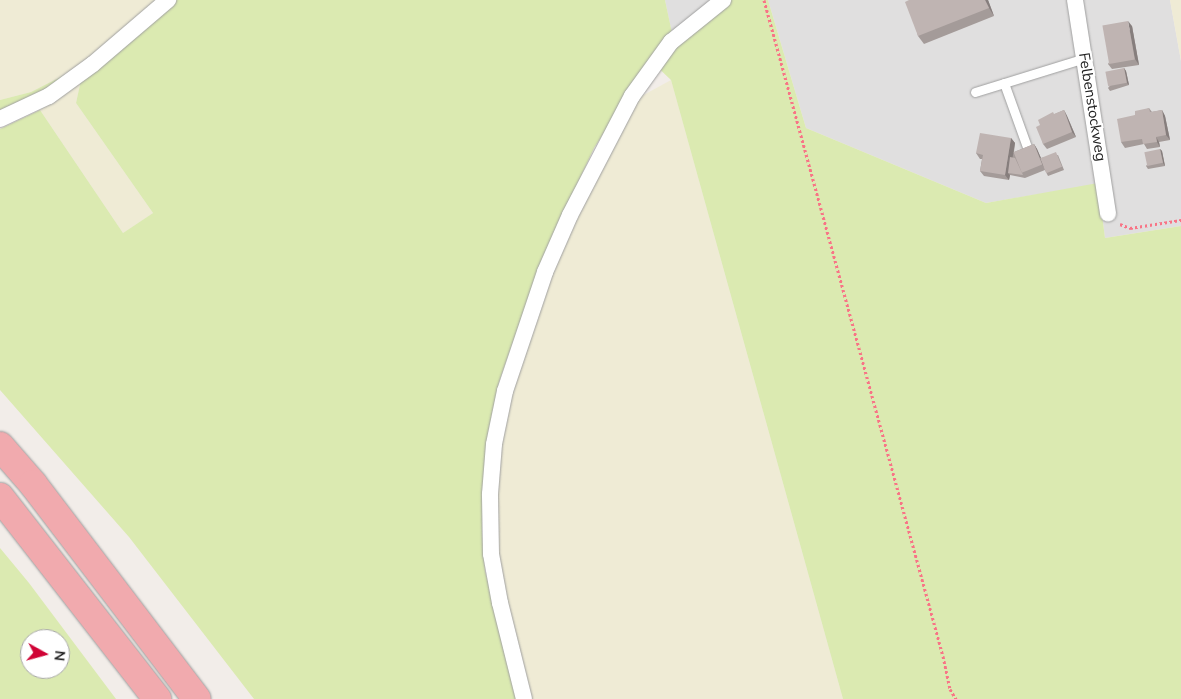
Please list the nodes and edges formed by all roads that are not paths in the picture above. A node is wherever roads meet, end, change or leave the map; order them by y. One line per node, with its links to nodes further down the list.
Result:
1 (168, 0): 7 (street)
2 (1076, 0): 4 (street, Felbenstockweg)
3 (718, 2): 14 (street)
4 (1085, 58): 5 (lane); 9 (street, Felbenstockweg)
5 (1004, 83): 6 (lane); 8 (lane)
6 (975, 92)
7 (0, 119)
8 (1027, 147)
9 (1108, 213)
10 (0, 446): 13 (highway)
11 (0, 497): 12 (highway)
12 (157, 699)
13 (197, 699)
14 (524, 699)

